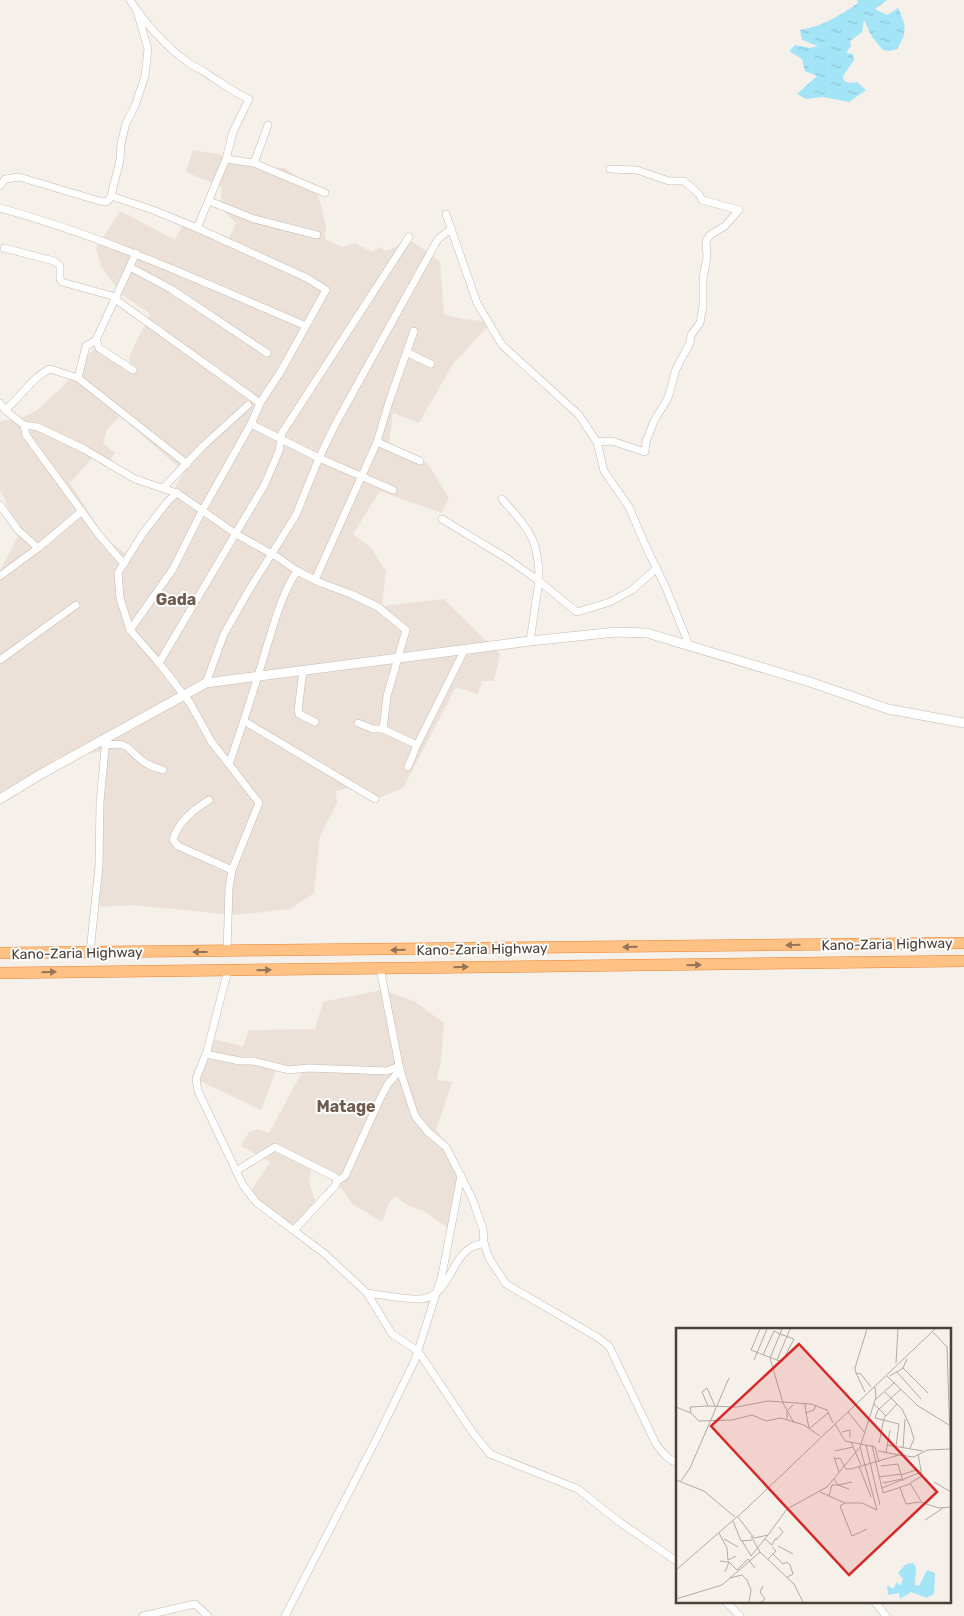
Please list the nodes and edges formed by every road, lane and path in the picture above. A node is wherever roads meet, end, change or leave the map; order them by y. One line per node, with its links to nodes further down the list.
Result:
1 (130, 0): 2 (street)
2 (137, 11): 4 (street); 9 (street)
3 (268, 125): 5 (street)
4 (226, 159): 5 (street); 10 (street)
5 (254, 163): 8 (street)
6 (610, 169): 37 (street)
7 (0, 186): 9 (street)
8 (325, 193)
9 (111, 196): 13 (street)
10 (209, 201): 13 (street); 15 (street)
11 (0, 208): 18 (street)
12 (446, 214): 14 (street)
13 (197, 228): 21 (street)
14 (451, 229): 37 (street); 38 (street)
15 (317, 235)
16 (409, 238): 35 (street)
17 (4, 248): 20 (street)
18 (136, 253): 19 (street); 21 (street)
19 (130, 267): 20 (street); 24 (street)
20 (116, 298): 23 (street); 30 (street)
21 (306, 326): 30 (street)
22 (414, 331): 25 (street)
23 (96, 340): 27 (street); 28 (street)
24 (267, 353)
25 (408, 353): 26 (street); 36 (street)
26 (431, 364)
27 (133, 370)
28 (78, 378): 32 (street); 40 (street)
29 (0, 403): 32 (street)
30 (260, 403): 34 (street)
31 (248, 405): 40 (street)
32 (5, 410): 33 (street)
33 (24, 424): 42 (street); 47 (street)
34 (252, 424): 35 (street); 48 (street)
35 (282, 440): 38 (street); 50 (street)
36 (377, 442): 39 (street); 41 (street)
37 (597, 442): 54 (street)
38 (319, 458): 41 (street); 52 (street)
39 (420, 461)
40 (187, 464): 42 (street)
41 (362, 477): 43 (street); 57 (street)
42 (162, 488): 44 (street)
43 (393, 490)
44 (177, 494): 48 (street); 53 (street)
45 (502, 500): 58 (street)
46 (0, 505): 51 (street)
47 (82, 511): 51 (street); 53 (street)
48 (202, 511): 50 (street); 60 (street)
49 (442, 519): 58 (street)
50 (236, 534): 52 (street); 66 (street)
51 (38, 548): 56 (street)
52 (272, 554): 55 (street); 69 (street)
53 (124, 564): 60 (street)
54 (657, 568): 58 (street); 62 (street)
55 (297, 571): 57 (street); 68 (street)
56 (0, 576)
57 (315, 580): 64 (street)
58 (539, 581): 61 (street)
59 (76, 604): 65 (street)
60 (130, 630): 66 (street)
61 (530, 641): 62 (street); 63 (street)
62 (689, 645): 73 (street)
63 (465, 649): 64 (street); 77 (street)
64 (398, 658): 67 (street); 75 (street)
65 (0, 660)
66 (159, 663): 70 (street)
67 (303, 670): 68 (street); 72 (street)
68 (257, 677): 69 (street); 71 (street)
69 (206, 682): 70 (street)
70 (182, 694): 76 (street); 78 (street)
71 (244, 721): 78 (street); 82 (street)
72 (315, 722)
73 (964, 722)
74 (358, 724): 75 (street)
75 (383, 729): 77 (street)
76 (106, 741): 80 (street); 81 (street); 86 (street)
77 (417, 745): 79 (street)
78 (229, 764): 84 (street)
79 (408, 767)
80 (163, 770)
81 (0, 799)
82 (375, 799)
83 (209, 800): 84 (street)
84 (232, 870): 87 (street)
85 (964, 943): 87 (highway, Kano-Zaria Highway, one-way to 87)
86 (90, 952): 87 (highway, Kano-Zaria Highway, one-way to 86); 88 (highway, Kano-Zaria Highway)
87 (227, 952)
88 (0, 953)
89 (964, 962): 90 (highway, Kano-Zaria Highway, one-way to 89)
90 (380, 968): 91 (highway, Kano-Zaria Highway, one-way to 90); 94 (street)
91 (228, 970): 92 (highway, Kano-Zaria Highway, one-way to 91); 93 (street)
92 (0, 973)
93 (206, 1054): 94 (street); 95 (street)
94 (400, 1068): 96 (street); 97 (street)
95 (236, 1171): 97 (street); 98 (street)
96 (461, 1176): 99 (street); 101 (street)
97 (337, 1181): 98 (street)
98 (294, 1230): 100 (street)
99 (484, 1243): 101 (street); 103 (street)
100 (367, 1293): 101 (street); 102 (street)
101 (436, 1294): 102 (street)
102 (418, 1351): 104 (street); 109 (street)
103 (676, 1463)
104 (676, 1561)
105 (728, 1604): 110 (street)
106 (877, 1604): 111 (street)
107 (143, 1616): 108 (street)
108 (208, 1616)
109 (285, 1616)
110 (740, 1616)
111 (886, 1616)

